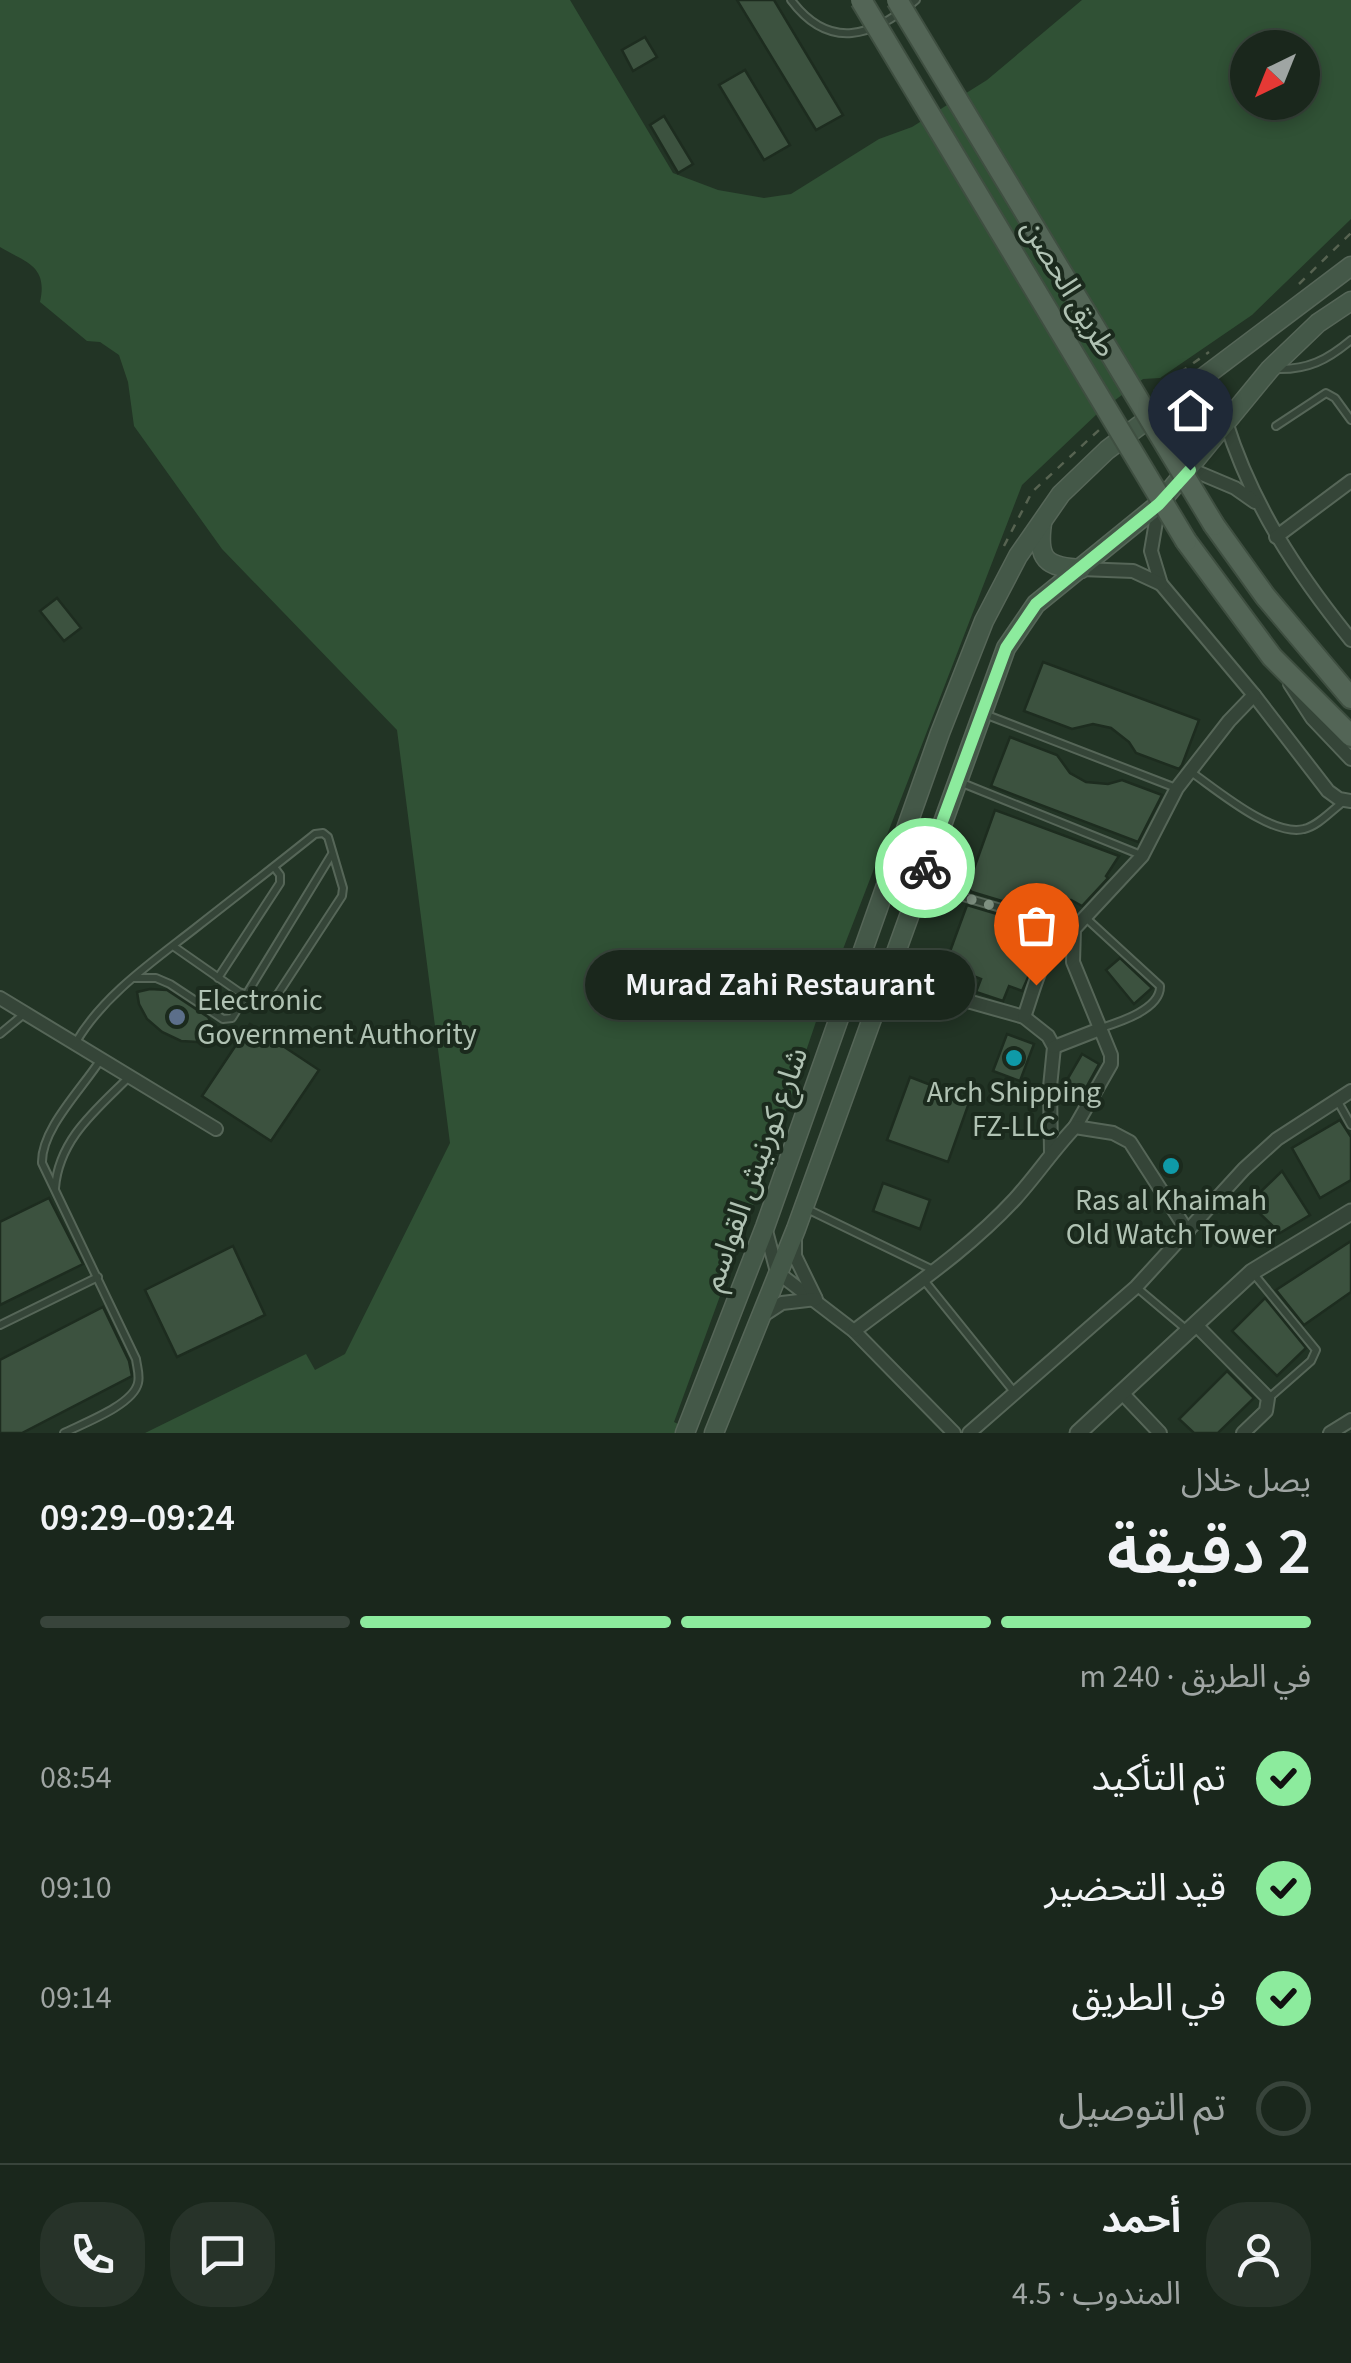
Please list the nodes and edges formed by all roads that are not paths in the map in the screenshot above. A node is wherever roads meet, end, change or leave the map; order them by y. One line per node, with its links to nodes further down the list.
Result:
1 (791, 0): 4 (lane)
2 (861, 0): 23 (main road, طريق الحصن, bridge)
3 (897, 0): 18 (main road, طريق الحصن, bridge)
4 (916, 0)
5 (1351, 266): 9 (main road, شارع كورنيش القواسم)
6 (1351, 301): 8 (main road, شارع كورنيش القواسم)
7 (1351, 340): 8 (lane)
8 (1270, 369): 11 (main road, شارع كورنيش القواسم)
9 (1182, 393): 11 (main road); 17 (main road, شارع كورنيش القواسم)
10 (1351, 420): 12 (lane)
11 (1226, 422): 13 (main road, شارع كورنيش القواسم); 16 (street)
12 (1276, 426)
13 (1190, 470): 15 (main road, شارع كورنيش القواسم); 16 (street)
14 (1351, 482): 19 (street)
15 (1159, 504): 20 (main road, شارع كورنيش القواسم); 21 (street)
16 (1257, 504): 19 (street)
17 (1043, 518): 20 (main road); 63 (main road, شارع كورنيش القواسم)
18 (1214, 525): 24 (main road); 26 (main road, طريق الحصن)
19 (1276, 536): 22 (street)
20 (1081, 568): 21 (street); 27 (main road, شارع كورنيش القواسم)
21 (1160, 584): 25 (street)
22 (1351, 640)
23 (1272, 657): 28 (main road, طريق الحصن); 29 (street)
24 (1351, 682)
25 (1254, 694): 30 (street); 33 (street)
26 (1351, 698)
27 (981, 712): 31 (main road, شارع كورنيش القواسم); 32 (lane)
28 (1351, 736)
29 (1351, 759)
30 (1190, 771): 32 (street); 33 (lane)
31 (956, 781): 35 (lane); 37 (main road, شارع كورنيش القواسم)
32 (1177, 788): 35 (street)
33 (1349, 803)
34 (333, 853): 36 (lane); 44 (lane); 44 (lane)
35 (1142, 856): 38 (street)
36 (274, 867): 40 (lane); 41 (lane)
37 (919, 884): 39 (lane); 42 (main road, شارع كورنيش القواسم)
38 (1087, 919): 39 (street); 48 (lane)
39 (1074, 930): 47 (street); 48 (street)
40 (173, 946): 41 (lane); 43 (lane)
41 (218, 978): 44 (lane)
42 (886, 978): 47 (street); 61 (main road, شارع كورنيش القواسم)
43 (132, 979): 44 (lane); 50 (lane)
44 (247, 994)
45 (0, 998): 46 (street)
46 (25, 1014): 49 (lane); 50 (street)
47 (1024, 1017): 51 (street)
48 (1100, 1029): 51 (street); 57 (street)
49 (0, 1034)
50 (75, 1044): 52 (street)
51 (1054, 1047): 59 (street)
52 (101, 1059): 53 (street); 60 (lane)
53 (129, 1076): 58 (street); 60 (lane)
54 (1351, 1091): 55 (street)
55 (1337, 1100): 56 (lane); 65 (street)
56 (1351, 1124)
57 (1075, 1128): 59 (street); 65 (street)
58 (216, 1129)
59 (1051, 1152): 68 (street)
60 (54, 1189): 69 (lane)
61 (803, 1206): 64 (main road, شارع كورنيش القواسم); 68 (lane)
62 (1351, 1212): 67 (street)
63 (765, 1227): 66 (street); 81 (main road, شارع كورنيش القواسم)
64 (796, 1228): 66 (main road, شارع كورنيش القواسم); 71 (street)
65 (1188, 1232): 70 (street)
66 (777, 1272): 71 (street); 72 (main road, شارع كورنيش القواسم)
67 (1252, 1272): 74 (street); 78 (lane)
68 (928, 1275): 75 (street); 76 (lane)
69 (98, 1277): 73 (lane); 80 (lane)
70 (1136, 1287): 74 (lane); 76 (street)
71 (816, 1299): 72 (street); 75 (street)
72 (759, 1318): 82 (main road, شارع كورنيش القواسم)
73 (0, 1325)
74 (1191, 1327): 77 (street); 78 (street)
75 (854, 1331): 83 (street)
76 (1016, 1394): 84 (street)
77 (1123, 1394): 85 (street); 86 (street)
78 (1268, 1398): 87 (street)
79 (1351, 1420): 88 (street)
80 (64, 1433)
81 (685, 1433)
82 (714, 1433)
83 (954, 1433)
84 (969, 1433)
85 (1078, 1433)
86 (1160, 1433)
87 (1243, 1433)
88 (1330, 1433)

